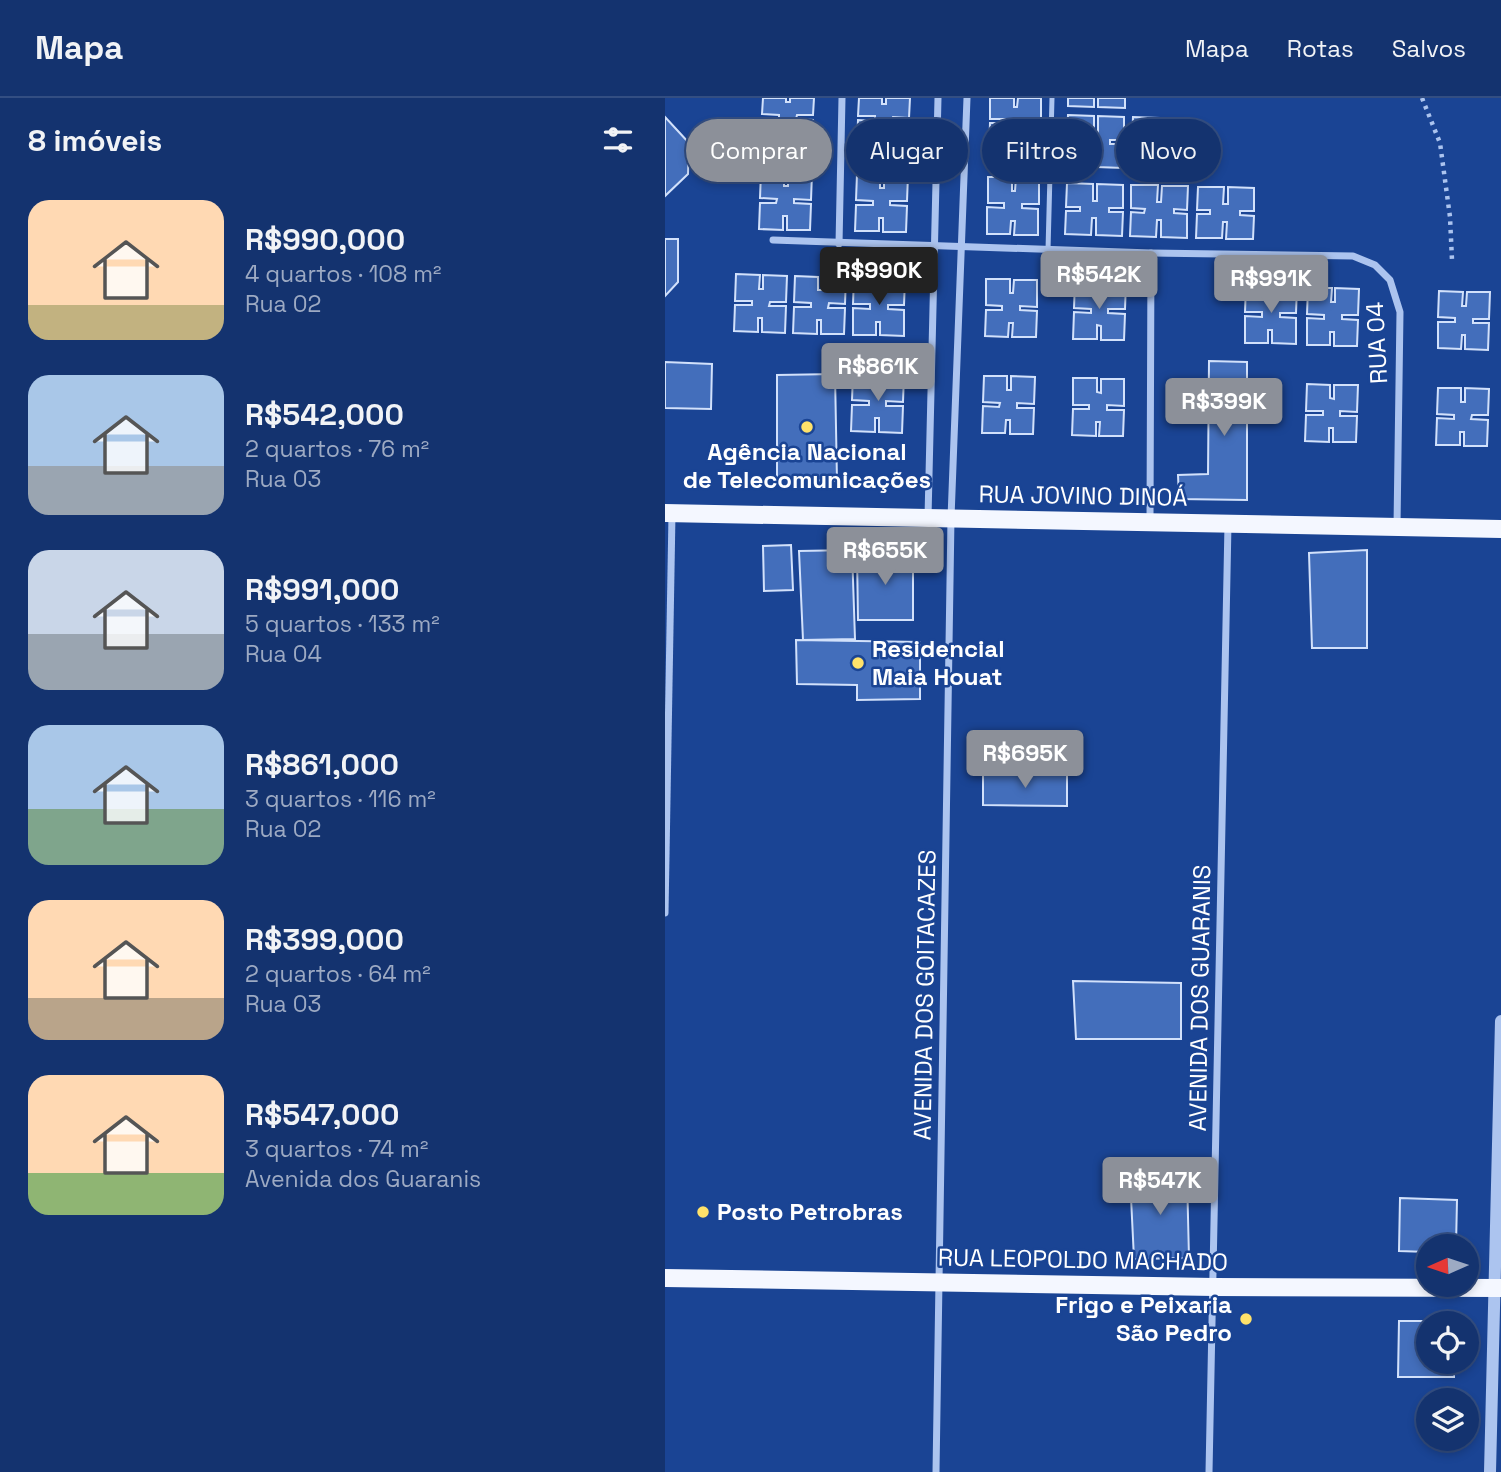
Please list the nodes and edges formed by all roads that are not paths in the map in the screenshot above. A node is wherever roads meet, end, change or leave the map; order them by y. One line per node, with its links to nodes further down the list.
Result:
1 (842, 98): 6 (street)
2 (938, 98): 7 (street)
3 (967, 98): 8 (street, AVENIDA DOS GOITACAZES)
4 (1052, 98): 9 (lane)
5 (773, 240): 6 (street, RUA 04)
6 (839, 244): 7 (street, RUA 04)
7 (935, 246): 8 (street, RUA 04); 12 (street)
8 (962, 248): 9 (street, RUA 04); 13 (street, AVENIDA DOS GOITACAZES)
9 (1048, 250): 10 (street, RUA 04)
10 (1151, 253): 14 (street); 16 (street, RUA 04)
11 (669, 513): 12 (main road, RUA JOVINO DINOÁ); 18 (street)
12 (928, 518): 13 (main road, RUA JOVINO DINOÁ)
13 (951, 518): 14 (main road, RUA JOVINO DINOÁ); 21 (street, AVENIDA DOS GOITACAZES)
14 (1150, 522): 15 (main road, RUA JOVINO DINOÁ)
15 (1228, 524): 16 (main road, RUA JOVINO DINOÁ); 22 (street, AVENIDA DOS GUARANIS)
16 (1397, 527): 17 (main road, RUA JOVINO DINOÁ)
17 (1501, 530)
18 (665, 913)
19 (1501, 1021): 23 (street)
20 (665, 1278): 21 (main road, RUA LEOPOLDO MACHADO)
21 (939, 1281): 22 (main road, RUA LEOPOLDO MACHADO); 24 (street, AVENIDA DOS GOITACAZES)
22 (1214, 1287): 23 (main road, RUA LEOPOLDO MACHADO); 25 (street, AVENIDA DOS GUARANIS)
23 (1497, 1288): 26 (street)
24 (936, 1472)
25 (1209, 1472)
26 (1490, 1472)

